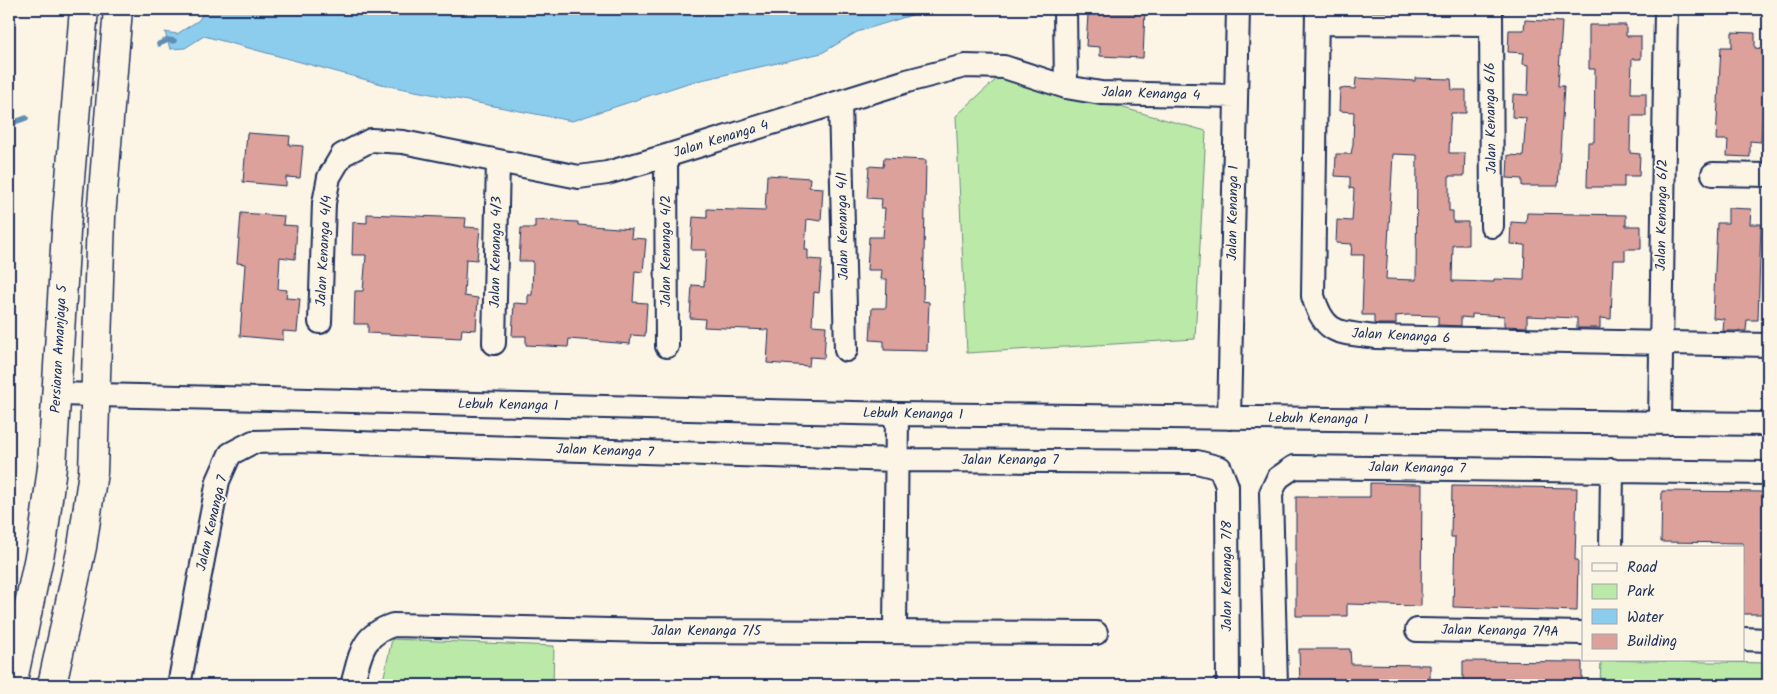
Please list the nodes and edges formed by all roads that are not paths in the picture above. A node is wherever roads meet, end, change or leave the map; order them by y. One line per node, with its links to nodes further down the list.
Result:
1 (84, 9): 23 (street, Persiaran Amanjaya 5)
2 (118, 9): 24 (street)
3 (1065, 9): 8 (street)
4 (1238, 9): 9 (street, Jalan Kenanga 1)
5 (1666, 9): 19 (street, Jalan Kenanga 6/2)
6 (1317, 16): 7 (street); 19 (street, Jalan Kenanga 6)
7 (1490, 16): 16 (street, Jalan Kenanga 6/6)
8 (1066, 87): 9 (street, Jalan Kenanga 4); 10 (street, Jalan Kenanga 4)
9 (1235, 96): 26 (street, Jalan Kenanga 1)
10 (840, 102): 12 (street, Jalan Kenanga 4); 22 (street, Jalan Kenanga 4/1)
11 (371, 140): 13 (street, Jalan Kenanga 4); 17 (street, Jalan Kenanga 4/4)
12 (666, 156): 13 (street, Jalan Kenanga 4); 21 (street, Jalan Kenanga 4/2)
13 (498, 162): 18 (street, Jalan Kenanga 4/3)
14 (1713, 174): 15 (street)
15 (1768, 175)
16 (1492, 226)
17 (320, 322)
18 (494, 343)
19 (1660, 344): 20 (street, Jalan Kenanga 6); 27 (street, Jalan Kenanga 6/2)
20 (1768, 345)
21 (667, 346)
22 (846, 350)
23 (57, 394): 24 (street, Lebuh Kenanga 1); 40 (street, Persiaran Amanjaya 5)
24 (96, 395): 25 (street, Lebuh Kenanga 1); 41 (street)
25 (896, 414): 26 (street, Lebuh Kenanga 1); 29 (street)
26 (1229, 418): 27 (street, Lebuh Kenanga 1)
27 (1660, 422): 28 (street, Lebuh Kenanga 1)
28 (1768, 424)
29 (896, 460): 30 (street, Jalan Kenanga 7); 34 (street); 42 (street, Jalan Kenanga 7)
30 (1220, 468): 44 (street, Jalan Kenanga 7/8)
31 (1612, 470): 32 (street, Jalan Kenanga 7); 33 (street); 45 (street, Jalan Kenanga 7)
32 (1768, 473)
33 (1611, 546)
34 (895, 630): 36 (street, Jalan Kenanga 7/5); 43 (street, Jalan Kenanga 7/5)
35 (1416, 630): 37 (street, Jalan Kenanga 7/9A)
36 (1096, 633)
37 (1582, 633)
38 (1744, 639): 39 (street)
39 (1768, 640)
40 (12, 685)
41 (52, 685)
42 (179, 685)
43 (352, 685)
44 (1228, 685)
45 (1276, 685)

